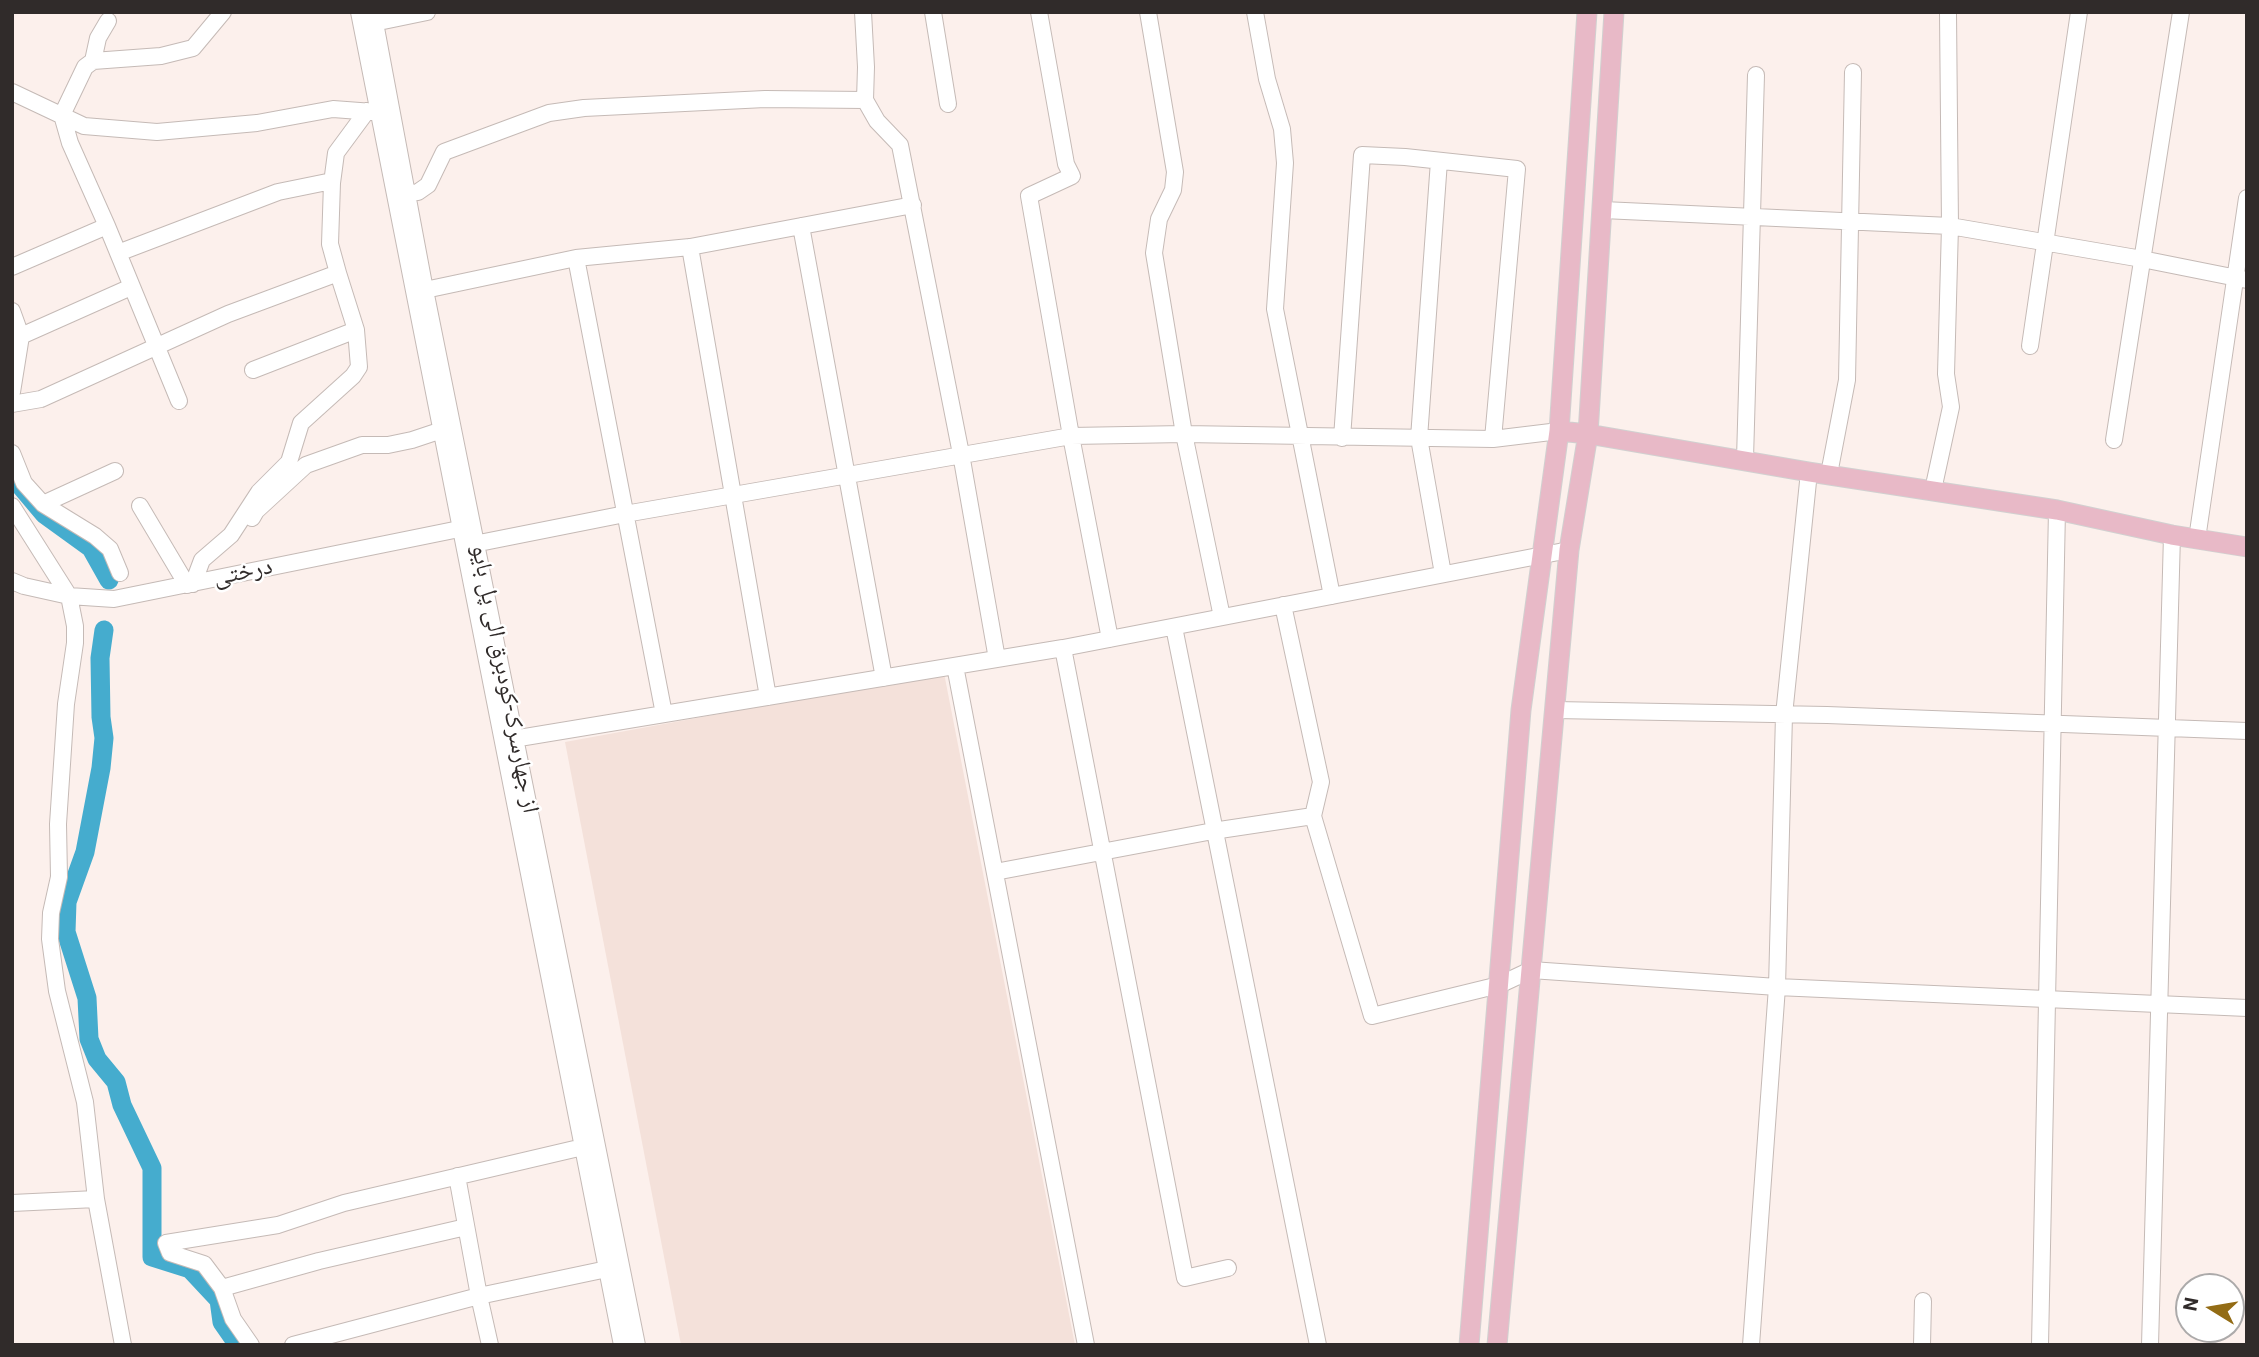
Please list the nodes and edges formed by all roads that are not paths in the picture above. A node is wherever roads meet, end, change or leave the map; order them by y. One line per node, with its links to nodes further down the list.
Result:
1 (223, 12): 15 (street)
2 (427, 12): 13 (street)
3 (863, 12): 19 (street)
4 (933, 12): 20 (street)
5 (1039, 12): 57 (street)
6 (1148, 12): 55 (street)
7 (1255, 12): 58 (street)
8 (1587, 12): 54 (main road)
9 (1614, 12): 28 (main road)
10 (2080, 12): 34 (street)
11 (2180, 12): 38 (street)
12 (1948, 13): 33 (street)
13 (367, 18): 21 (street, از جهارسرک-کودبرق الی پل بایو); 25 (street, از جهارسرک-کودبرق الی پل بایو)
14 (108, 21): 15 (street)
15 (93, 61): 22 (street)
16 (1853, 72): 30 (street)
17 (1756, 75): 29 (street)
18 (12, 92): 22 (street)
19 (865, 100): 25 (street); 27 (street)
20 (948, 104)
21 (373, 112): 22 (street); 24 (street); 53 (street, از جهارسرک-کودبرق الی پل بایو)
22 (62, 115): 31 (street)
23 (1439, 162): 59 (street); 60 (street); 61 (street)
24 (332, 181): 36 (street); 40 (street)
25 (407, 194): 43 (street, از جهارسرک-کودبرق الی پل بایو)
26 (2247, 198): 41 (street)
27 (913, 205): 32 (street); 64 (street)
28 (1603, 210): 29 (street); 56 (main road)
29 (1753, 218): 30 (street); 65 (street)
30 (1851, 222): 33 (street); 67 (street)
31 (107, 226): 36 (street); 39 (street)
32 (800, 226): 35 (street); 68 (street)
33 (1950, 226): 34 (street); 69 (street)
34 (2046, 243): 38 (street); 47 (street)
35 (690, 247): 37 (street); 71 (street)
36 (118, 253): 42 (street)
37 (576, 258): 43 (street); 76 (street)
38 (2142, 259): 41 (street); 62 (street)
39 (12, 267)
40 (338, 273): 45 (street); 48 (street)
41 (2241, 279): 79 (street)
42 (131, 287): 46 (street); 48 (street)
43 (425, 290): 77 (street, از جهارسرک-کودبرق الی پل بایو)
44 (12, 312): 46 (street)
45 (356, 330): 49 (street); 70 (street)
46 (21, 336): 50 (street)
47 (2030, 346)
48 (156, 347): 51 (street); 52 (street)
49 (253, 370)
50 (12, 392)
51 (179, 401)
52 (12, 404)
53 (442, 430): 70 (street); 77 (street, از جهارسرک-کودبرق الی پل بایو)
54 (1559, 431): 56 (main road); 61 (street); 83 (main road)
55 (1184, 434): 57 (street); 58 (street); 91 (street)
56 (1588, 434): 65 (main road); 82 (main road)
57 (1071, 436): 64 (street); 93 (street)
58 (1302, 438): 59 (street); 89 (street)
59 (1342, 438): 60 (street)
60 (1419, 438): 61 (street); 85 (street)
61 (1493, 439)
62 (2114, 440)
63 (12, 453): 72 (street)
64 (961, 454): 68 (street); 95 (street)
65 (1745, 459): 67 (main road)
66 (115, 471): 72 (street)
67 (1819, 473): 69 (main road); 101 (street)
68 (846, 474): 71 (street); 97 (street)
69 (1933, 490): 75 (main road)
70 (263, 496): 87 (street)
71 (734, 496): 76 (street); 98 (street)
72 (43, 504): 84 (street)
73 (12, 506): 88 (street)
74 (140, 506): 87 (street)
75 (2057, 510): 78 (main road); 102 (street)
76 (625, 514): 80 (street); 100 (street)
77 (468, 528): 80 (street, از جهارسرک-کودبرق الی پل بایو); 87 (street, درختی)
78 (2172, 534): 79 (main road); 103 (street)
79 (2197, 539): 81 (main road)
80 (471, 545): 105 (street, از جهارسرک-کودبرق الی پل بایو)
81 (2247, 547)
82 (1569, 550): 83 (street); 99 (main road)
83 (1542, 555): 85 (street); 111 (main road)
84 (120, 573)
85 (1443, 575): 89 (street)
86 (12, 581): 88 (street, درختی)
87 (196, 583): 88 (street, درختی)
88 (69, 596): 118 (street)
89 (1332, 596): 90 (street)
90 (1283, 605): 91 (street); 106 (street)
91 (1222, 617): 92 (street)
92 (1174, 626): 93 (street); 107 (street)
93 (1110, 639): 94 (street)
94 (1063, 648): 95 (street); 108 (street)
95 (997, 659): 96 (street)
96 (955, 666): 97 (street); 109 (street)
97 (884, 678): 98 (street)
98 (768, 697): 100 (street)
99 (1555, 710): 101 (street); 110 (main road)
100 (664, 714): 105 (street)
101 (1784, 715): 102 (street); 112 (street)
102 (2052, 723): 103 (street); 113 (street)
103 (2166, 728): 104 (street); 114 (street)
104 (2247, 730)
105 (510, 740): 116 (street, از جهارسرک-کودبرق الی پل بایو); 131 (street, از جهارسرک-کودبرق الی پل بایو)
106 (1313, 816): 107 (street); 111 (street)
107 (1213, 831): 108 (street); 133 (street)
108 (1103, 853): 109 (street); 121 (street)
109 (995, 872): 132 (street)
110 (1531, 970): 111 (street); 112 (street); 135 (main road)
111 (1499, 985): 134 (main road)
112 (1777, 987): 113 (street); 136 (street)
113 (2046, 999): 114 (street); 138 (street)
114 (2159, 1004): 115 (street); 139 (street)
115 (2247, 1008)
116 (583, 1147): 117 (street); 122 (street, از جهارسرک-کودبرق الی پل بایو)
117 (457, 1176): 120 (street); 123 (street)
118 (96, 1199): 119 (street); 126 (street)
119 (12, 1203)
120 (466, 1227): 123 (street); 124 (street)
121 (1228, 1268)
122 (607, 1269): 124 (street); 130 (street, از جهارسرک-کودبرق الی پل بایو)
123 (222, 1289): 127 (street)
124 (479, 1296): 128 (street); 129 (street)
125 (1923, 1301): 137 (street)
126 (123, 1345)
127 (251, 1345)
128 (293, 1345)
129 (491, 1345)
130 (622, 1345)
131 (637, 1345)
132 (1086, 1345)
133 (1318, 1345)
134 (1469, 1345)
135 (1497, 1345)
136 (1751, 1345)
137 (1922, 1345)
138 (2040, 1345)
139 (2150, 1345)

